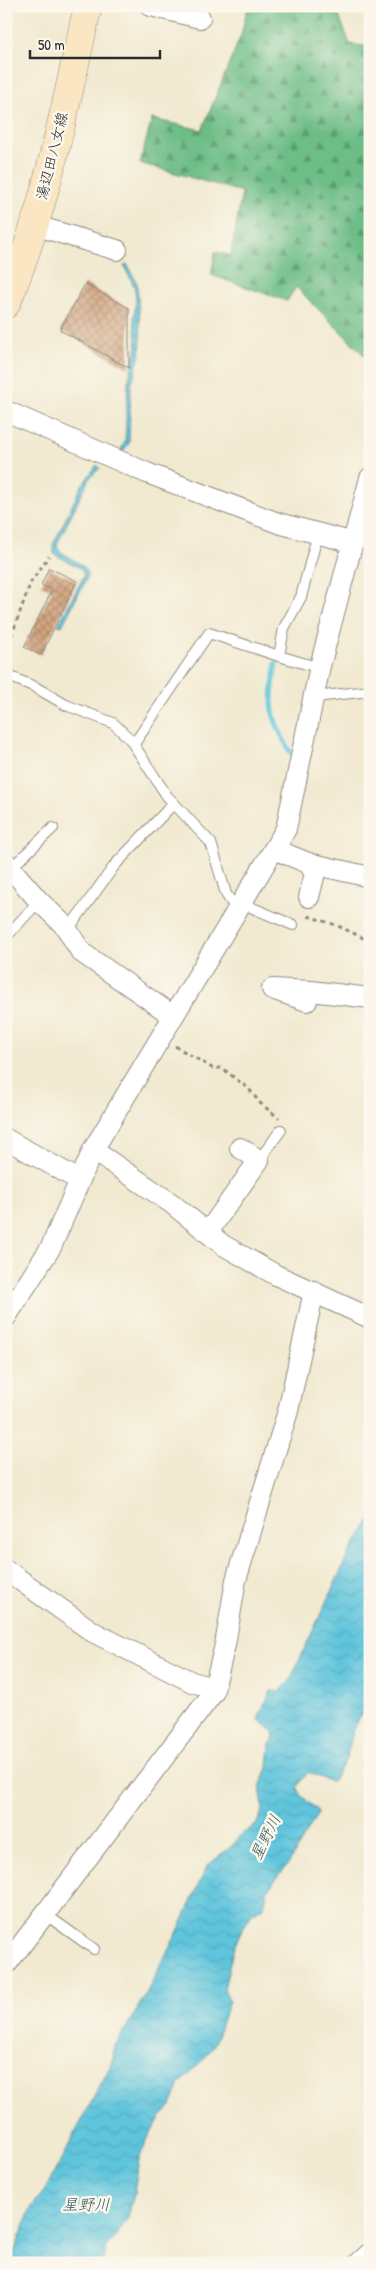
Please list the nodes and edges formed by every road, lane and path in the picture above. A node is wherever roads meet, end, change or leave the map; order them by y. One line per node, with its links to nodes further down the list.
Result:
1 (88, 6): 4 (main road, 湯辺田八女線)
2 (151, 6): 3 (street)
3 (200, 18)
4 (34, 225): 5 (street); 6 (main road, 湯辺田八女線)
5 (117, 250)
6 (6, 304)
7 (6, 410): 9 (street)
8 (370, 478): 10 (street)
9 (318, 533): 10 (street); 13 (lane)
10 (354, 543): 14 (street)
11 (49, 556): 12 (path)
12 (6, 642)
13 (279, 656): 14 (lane); 18 (lane)
14 (320, 668): 17 (street)
15 (7, 677): 18 (lane)
16 (370, 691): 17 (lane)
17 (314, 697): 21 (street)
18 (134, 744): 19 (lane)
19 (174, 803): 26 (lane); 29 (lane)
20 (53, 828): 23 (lane)
21 (274, 848): 22 (street); 26 (street)
22 (308, 863): 24 (street); 27 (street)
23 (8, 866): 25 (street)
24 (370, 877)
25 (39, 901): 29 (street); 30 (lane)
26 (238, 906): 28 (lane); 34 (street)
27 (308, 907): 31 (path)
28 (293, 925)
29 (67, 931): 34 (street)
30 (6, 937)
31 (370, 941)
32 (370, 998): 33 (street)
33 (307, 1001)
34 (173, 1016): 35 (street)
35 (160, 1038): 36 (path); 39 (street)
36 (281, 1130): 40 (lane)
37 (6, 1139): 41 (street)
38 (240, 1148): 40 (street)
39 (93, 1150): 41 (street); 42 (street)
40 (259, 1160): 42 (street)
41 (79, 1180): 44 (street)
42 (208, 1232): 43 (street)
43 (314, 1291): 45 (street); 47 (street)
44 (8, 1311)
45 (370, 1318)
46 (6, 1570): 47 (street)
47 (214, 1688): 48 (street)
48 (45, 1914): 49 (lane); 50 (street)
49 (94, 1949)
50 (6, 1965)
51 (370, 2253): 52 (street)
52 (359, 2263)

